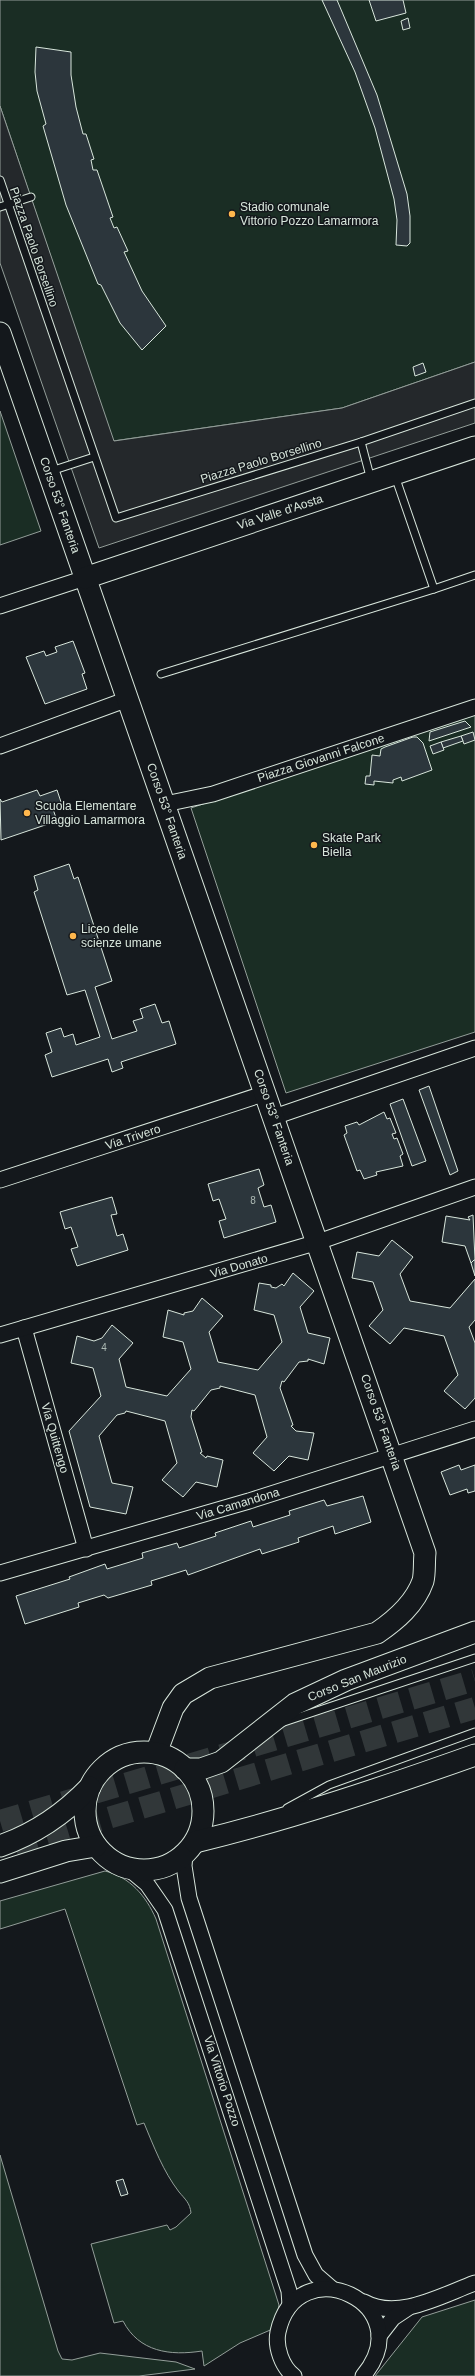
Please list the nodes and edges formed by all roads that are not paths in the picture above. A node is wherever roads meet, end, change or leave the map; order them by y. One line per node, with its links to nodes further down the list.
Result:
1 (0, 180): 3 (lane, Piazza Paolo Borsellino)
2 (31, 197): 3 (lane)
3 (8, 204): 4 (lane); 9 (lane, Piazza Paolo Borsellino)
4 (0, 207)
5 (0, 333): 10 (street, Corso 53° Fanteria)
6 (475, 403): 7 (lane, Piazza Paolo Borsellino)
7 (361, 442): 9 (lane, Piazza Paolo Borsellino); 12 (lane)
8 (475, 447): 11 (street, Via Valle d'Aosta)
9 (94, 457): 10 (lane)
10 (48, 471): 14 (street, Corso 53° Fanteria)
11 (394, 474): 12 (street, Via Valle d'Aosta); 15 (lane)
12 (372, 482): 14 (street, Via Valle d'Aosta)
13 (475, 575): 15 (lane)
14 (85, 578): 16 (street); 18 (street, Corso 53° Fanteria)
15 (434, 589): 17 (lane)
16 (0, 606)
17 (161, 674)
18 (128, 699): 20 (street); 21 (street, Corso 53° Fanteria)
19 (475, 707): 21 (street, Piazza Giovanni Falcone)
20 (0, 746)
21 (164, 804): 23 (street, Corso 53° Fanteria)
22 (475, 1048): 24 (street)
23 (266, 1093): 24 (street, Corso 53° Fanteria); 25 (street, Via Trivero)
24 (274, 1117): 27 (street, Corso 53° Fanteria)
25 (0, 1180)
26 (475, 1187): 27 (street, Via Donato)
27 (318, 1242): 28 (street, Via Donato); 31 (street, Corso 53° Fanteria)
28 (24, 1328): 29 (street, Via Donato); 32 (street, Via Quittengo)
29 (0, 1335)
30 (475, 1429): 31 (street, Via Camandona)
31 (393, 1457): 32 (street, Via Camandona); 38 (street, Corso 53° Fanteria)
32 (86, 1549): 33 (street, Via Camandona)
33 (0, 1573)
34 (475, 1632): 36 (street, Corso San Maurizio)
35 (475, 1658): 36 (lane)
36 (259, 1730): 40 (street, Corso San Maurizio)
37 (475, 1732): 42 (lane)
38 (156, 1753): 40 (street); 41 (street)
39 (475, 1756): 42 (street)
40 (185, 1769): 45 (street)
41 (90, 1787): 43 (street); 44 (street)
42 (252, 1828): 45 (street)
43 (0, 1846)
44 (96, 1846): 46 (street); 47 (street)
45 (190, 1848): 46 (street); 49 (street, Via Vittorio Pozzo)
46 (129, 1869): 51 (street, Via Vittorio Pozzo)
47 (0, 1872)
48 (475, 2283): 52 (street)
49 (331, 2288): 50 (street); 51 (street)
50 (363, 2302): 52 (street); 53 (street)
51 (290, 2305): 54 (street)
52 (411, 2306): 53 (street)
53 (379, 2336): 55 (street)
54 (294, 2376)
55 (363, 2376)

